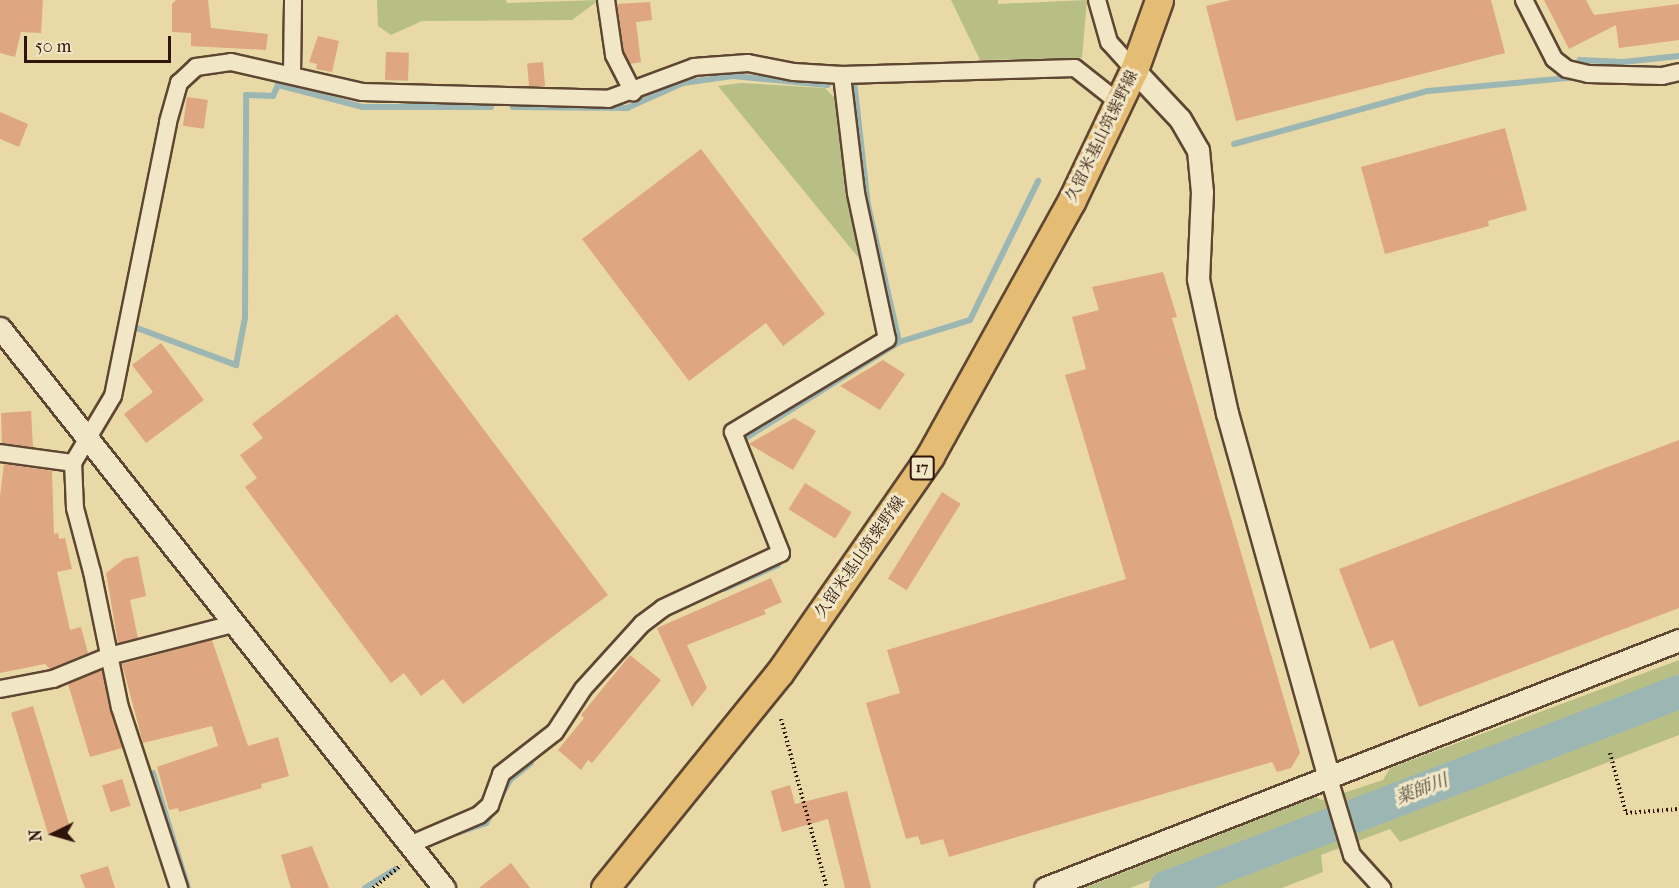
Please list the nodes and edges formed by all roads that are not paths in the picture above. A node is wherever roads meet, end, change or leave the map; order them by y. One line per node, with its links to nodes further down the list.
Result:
1 (293, 0): 8 (street)
2 (606, 0): 10 (street)
3 (1097, 0): 6 (street)
4 (1160, 0): 6 (main road, 久留米基山筑紫野線 / 17)
5 (1524, 0): 7 (street)
6 (1134, 70): 11 (main road, 久留米基山筑紫野線 / 17); 20 (street)
7 (1679, 72)
8 (292, 74): 10 (street); 13 (street)
9 (842, 75): 10 (street); 11 (street); 21 (street)
10 (633, 92)
11 (1118, 102): 24 (main road, 久留米基山筑紫野線 / 17)
12 (0, 328): 13 (street)
13 (86, 436): 15 (street); 16 (street)
14 (0, 453): 15 (street)
15 (73, 463): 18 (street)
16 (233, 624): 18 (street); 21 (street)
17 (1679, 640): 20 (street)
18 (109, 656): 19 (street); 22 (street)
19 (0, 689)
20 (1328, 775): 25 (street); 26 (street)
21 (409, 844): 23 (street)
22 (179, 888)
23 (444, 888)
24 (605, 888)
25 (1045, 888)
26 (1382, 888)

